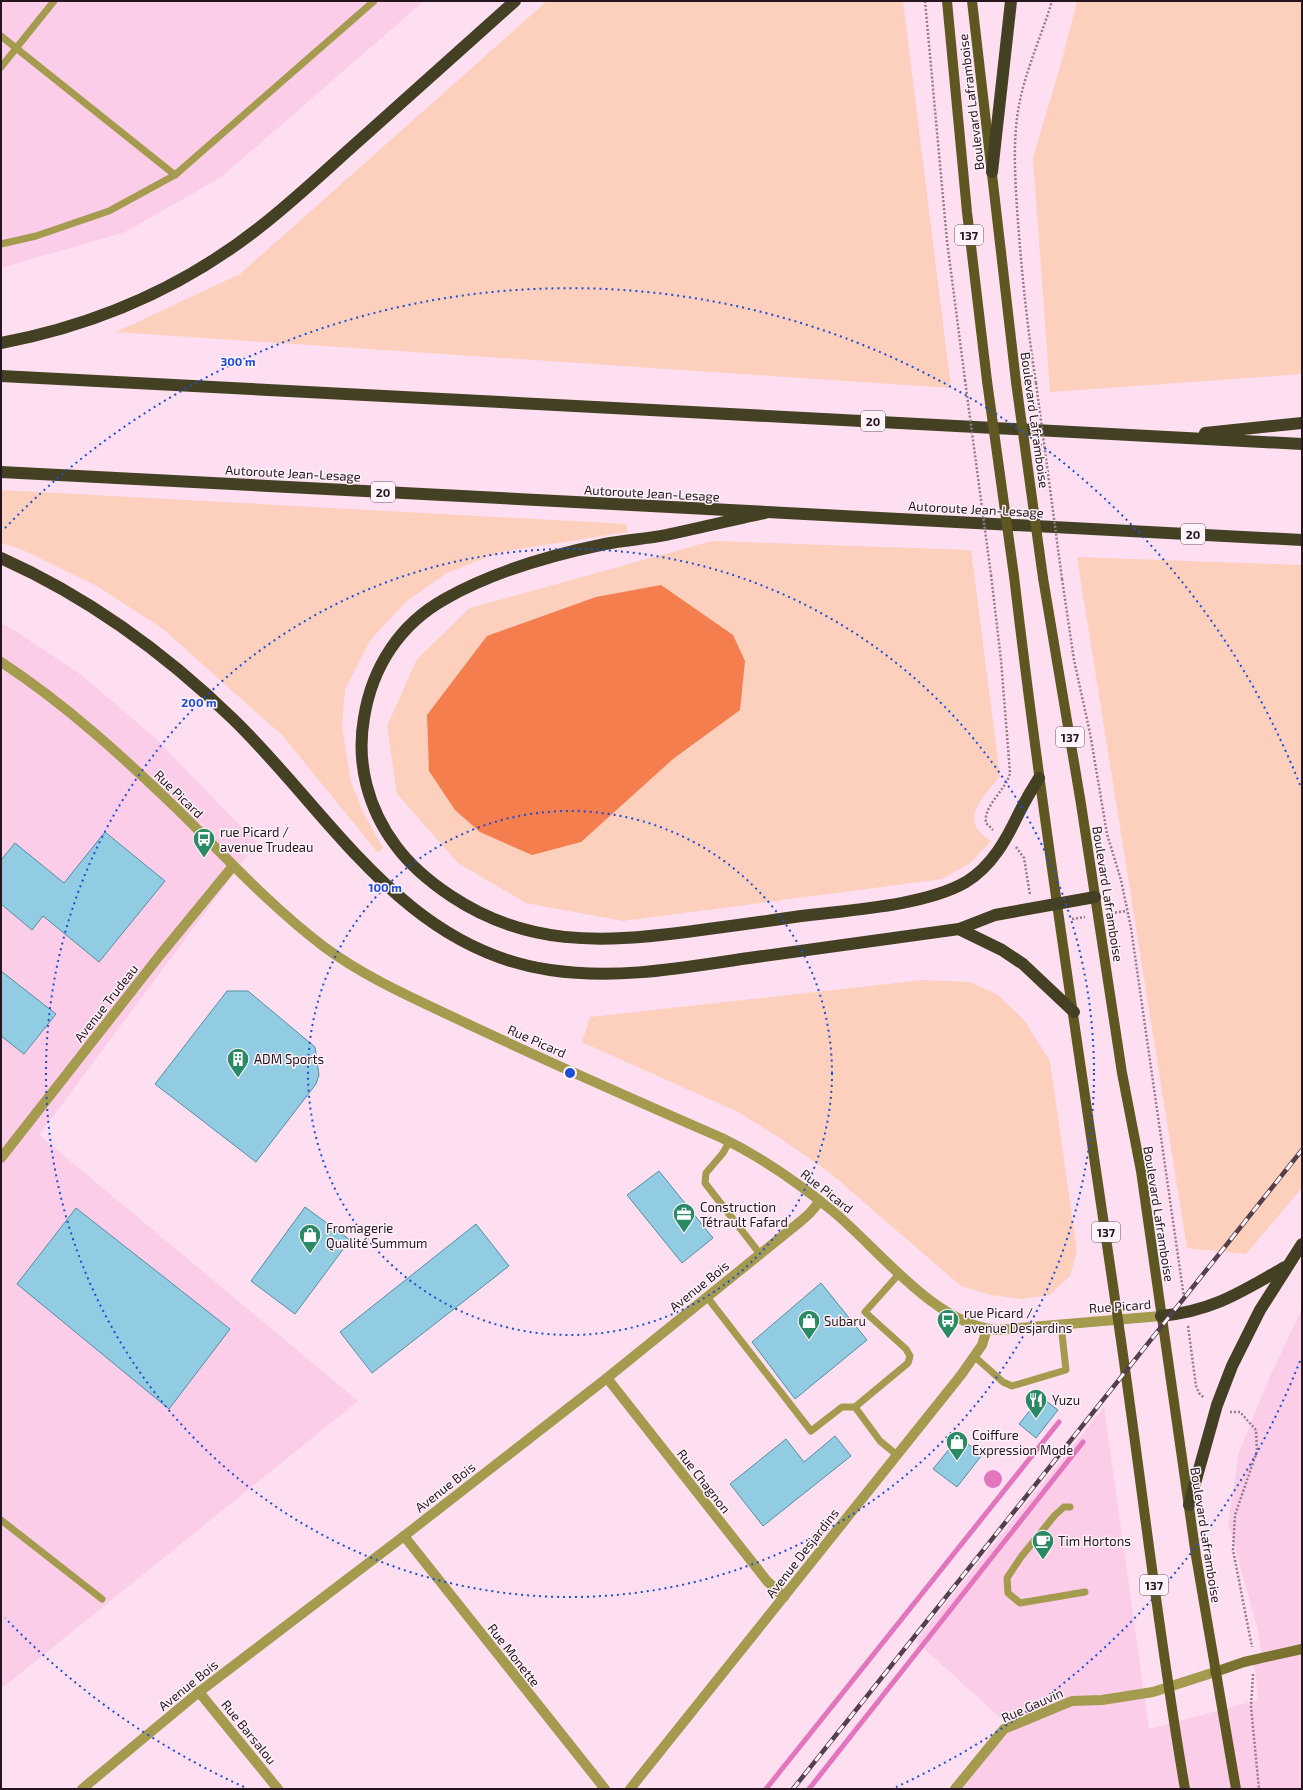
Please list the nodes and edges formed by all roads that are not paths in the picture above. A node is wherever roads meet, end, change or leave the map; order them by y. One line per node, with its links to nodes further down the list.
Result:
1 (54, 1): 8 (lane)
2 (374, 1): 11 (lane)
3 (515, 1): 13 (highway)
4 (947, 1): 23 (main road, Boulevard Laframboise / 137, bridge)
5 (972, 1): 10 (main road, Boulevard Laframboise / 137)
6 (1011, 1): 10 (highway)
7 (1, 36): 8 (lane)
8 (17, 48): 9 (lane); 11 (lane)
9 (1, 67)
10 (992, 172): 25 (main road, Boulevard Laframboise / 137, bridge)
11 (175, 175): 12 (lane)
12 (1, 244)
13 (1, 343)
14 (1, 376): 16 (highway, 20)
15 (1302, 423): 16 (highway)
16 (1166, 437): 17 (highway, 20)
17 (1302, 444)
18 (1, 472): 19 (highway, Autoroute Jean-Lesage / 20)
19 (765, 513): 20 (highway, Autoroute Jean-Lesage / 20); 23 (highway)
20 (1302, 540)
21 (1, 558): 27 (highway)
22 (1, 662): 24 (street, Rue Picard)
23 (1039, 778): 26 (main road, Boulevard Laframboise / 137)
24 (233, 866): 29 (street, Rue Picard); 30 (street, Avenue Trudeau)
25 (1095, 897): 26 (highway); 37 (main road, Boulevard Laframboise / 137)
26 (1057, 904): 27 (highway); 28 (main road, Boulevard Laframboise / 137)
27 (959, 929): 28 (highway)
28 (1074, 1012): 38 (main road, Boulevard Laframboise / 137)
29 (730, 1142): 31 (street, Rue Picard); 33 (lane)
30 (1, 1158)
31 (820, 1201): 33 (street, Avenue Bois); 35 (street, Rue Picard)
32 (1302, 1244): 34 (highway)
33 (760, 1254): 36 (street, Avenue Bois)
34 (1288, 1265): 37 (highway); 45 (highway)
35 (900, 1273): 40 (street, Rue Picard); 43 (lane)
36 (707, 1297): 42 (street, Avenue Bois); 43 (lane)
37 (1161, 1316): 38 (street, Rue Picard); 45 (main road, Boulevard Laframboise / 137)
38 (1118, 1319): 39 (street, Rue Picard); 54 (main road, Boulevard Laframboise / 137)
39 (1061, 1325): 40 (street, Rue Picard); 41 (lane)
40 (987, 1329): 41 (street, Avenue Desjardins)
41 (975, 1357): 44 (street, Avenue Desjardins)
42 (607, 1378): 48 (street, Avenue Bois); 50 (street, Rue Chagnon)
43 (855, 1407): 44 (lane)
44 (897, 1455): 50 (street, Avenue Desjardins)
45 (1189, 1505): 53 (main road, Boulevard Laframboise / 137)
46 (1070, 1507): 49 (lane)
47 (1, 1520): 51 (lane)
48 (404, 1536): 55 (street, Avenue Bois); 58 (street, Rue Monette)
49 (1085, 1592)
50 (784, 1597): 59 (street, Avenue Desjardins)
51 (102, 1600)
52 (1302, 1649): 53 (street)
53 (1215, 1672): 54 (street, Rue Gauvin); 62 (main road, Boulevard Laframboise / 137)
54 (1168, 1688): 60 (street, Rue Gauvin); 61 (main road, Boulevard Laframboise / 137)
55 (199, 1692): 56 (street, Avenue Bois); 57 (street, Rue Barsalou)
56 (82, 1789)
57 (278, 1789)
58 (605, 1789)
59 (630, 1789)
60 (955, 1789)
61 (1185, 1789)
62 (1236, 1789)

